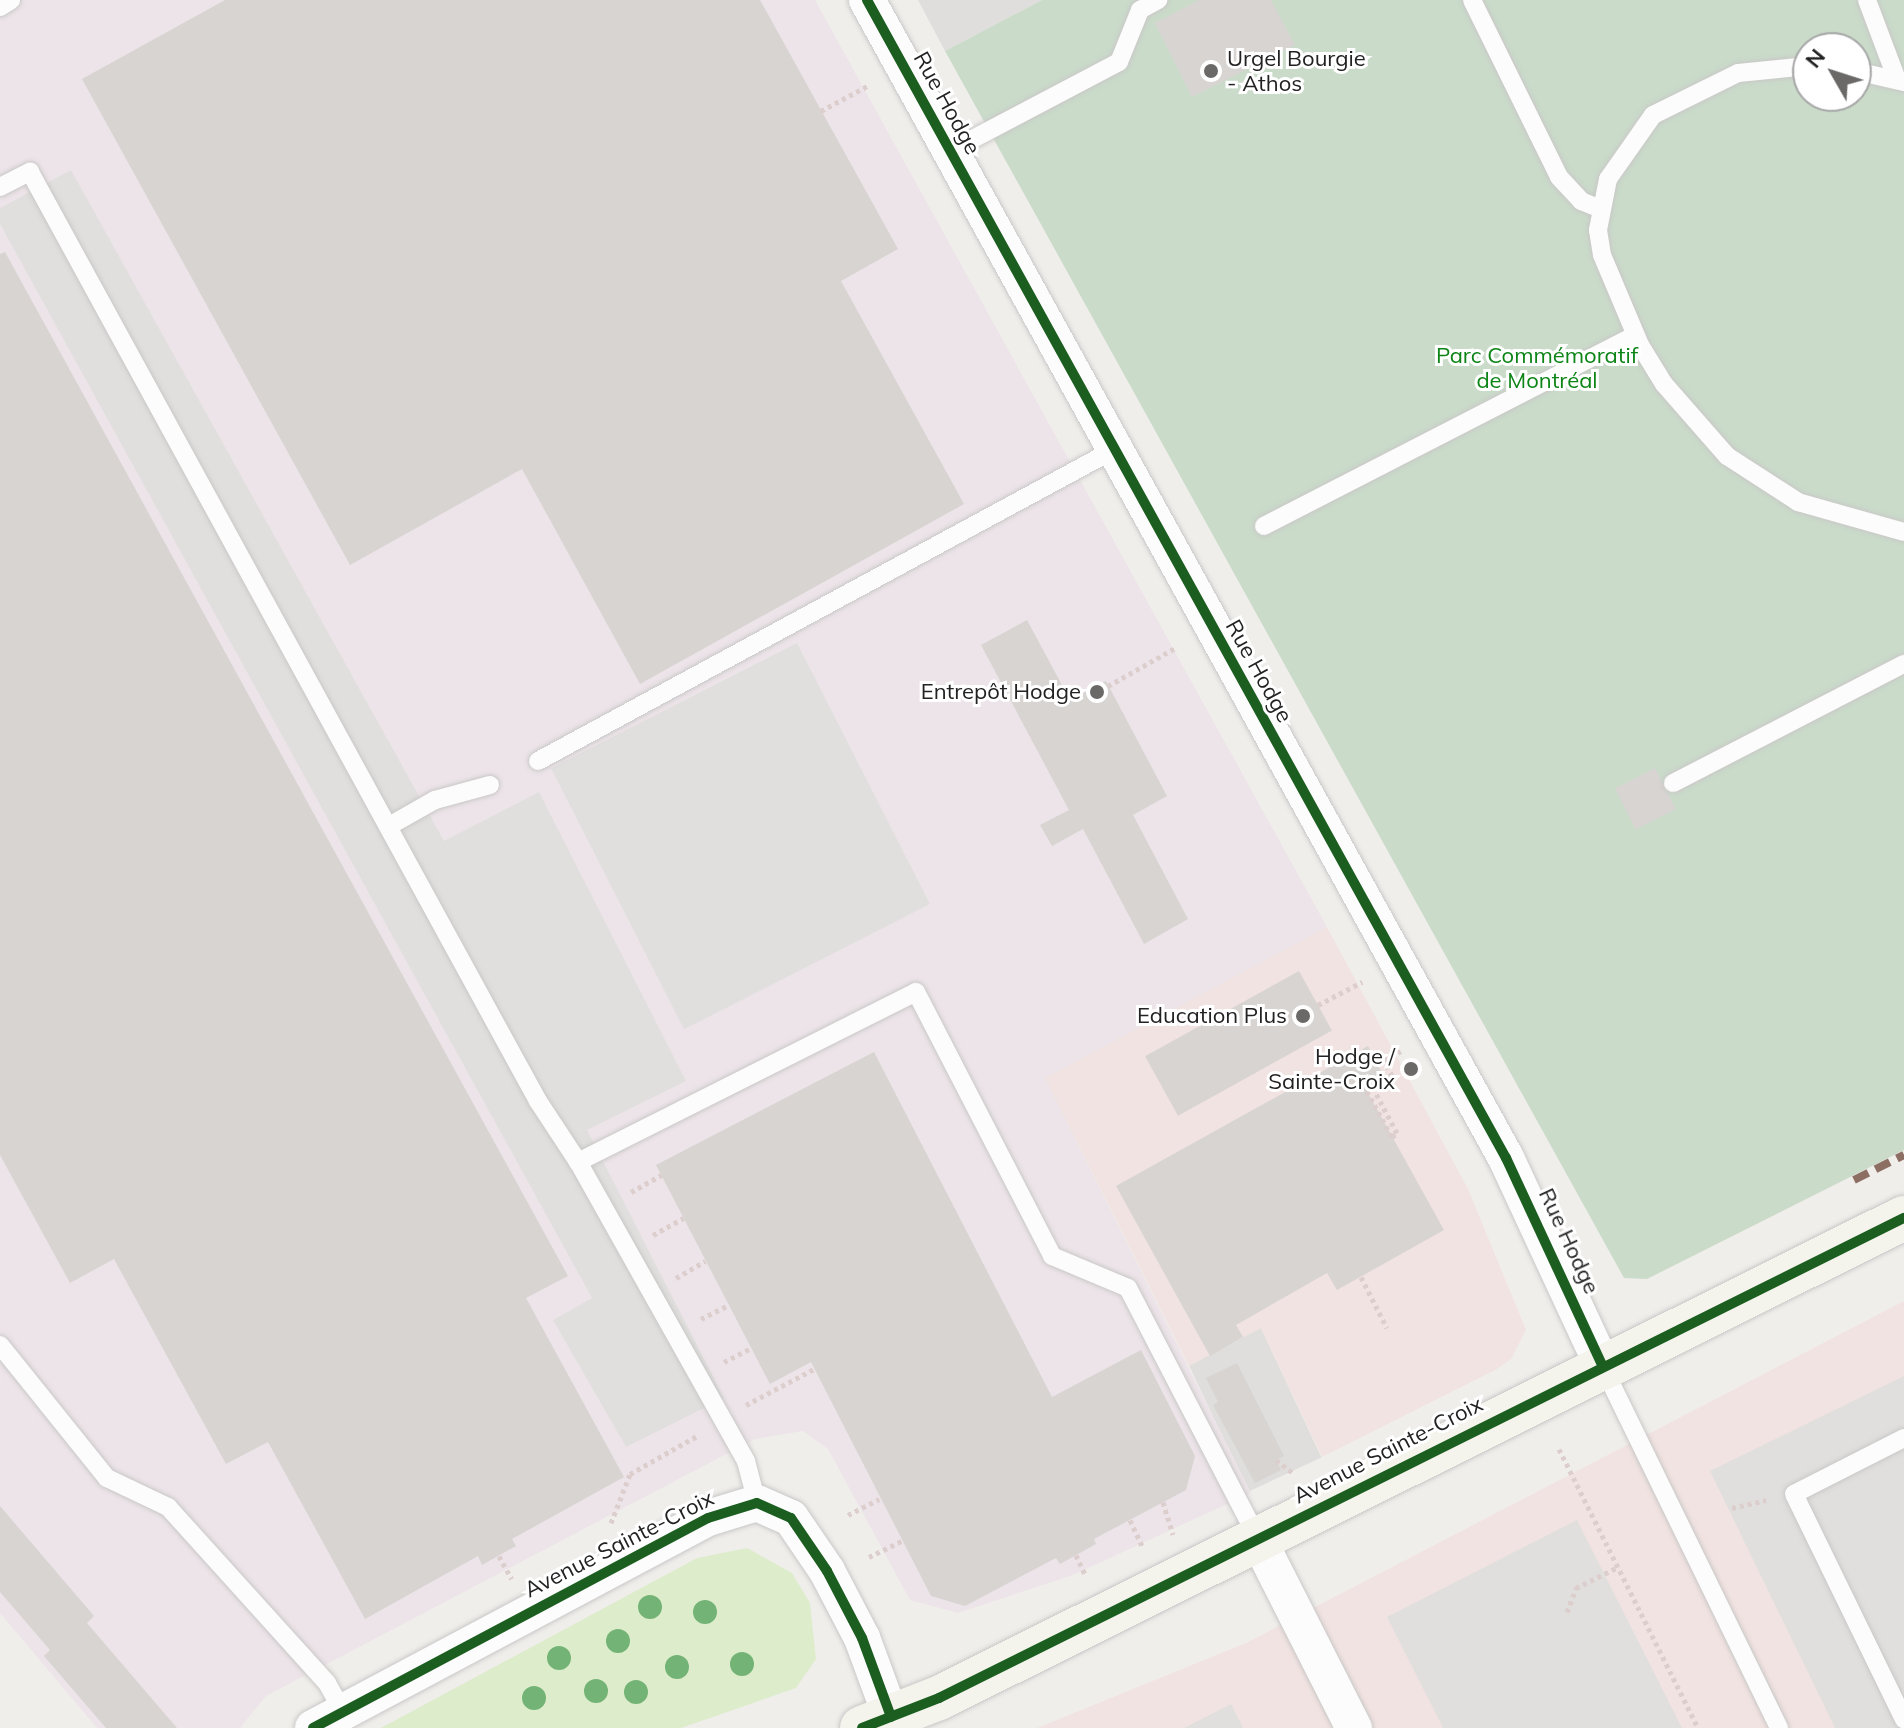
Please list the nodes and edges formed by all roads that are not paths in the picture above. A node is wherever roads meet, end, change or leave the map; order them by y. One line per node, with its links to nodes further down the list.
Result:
1 (11, 0): 6 (lane)
2 (867, 0): 10 (street, Rue Hodge)
3 (1158, 0): 10 (lane)
4 (1472, 0): 12 (lane)
5 (1867, 0): 9 (lane)
6 (0, 7)
7 (1792, 68): 12 (lane)
8 (1872, 75): 9 (lane)
9 (1900, 81)
10 (950, 151): 14 (street, Rue Hodge)
11 (0, 187): 21 (lane)
12 (1601, 209): 13 (lane)
13 (1635, 335): 15 (lane); 16 (lane)
14 (1115, 449): 18 (lane); 25 (street, Rue Hodge)
15 (1264, 526)
16 (1904, 532)
17 (1904, 664): 19 (lane)
18 (538, 761)
19 (1673, 783)
20 (490, 785): 21 (lane)
21 (389, 826): 22 (lane)
22 (578, 1162): 27 (lane); 28 (lane)
23 (1904, 1218): 25 (main road, Avenue Sainte-Croix)
24 (0, 1345): 29 (lane)
25 (1603, 1367): 28 (main road, Avenue Sainte-Croix); 33 (lane)
26 (1904, 1438): 30 (lane)
27 (757, 1503): 29 (street, Avenue Sainte-Croix); 31 (street, Avenue Sainte-Croix)
28 (1258, 1539): 31 (main road, Avenue Sainte-Croix); 32 (street)
29 (328, 1720)
30 (1904, 1720)
31 (876, 1723)
32 (1354, 1728)
33 (1779, 1728)

